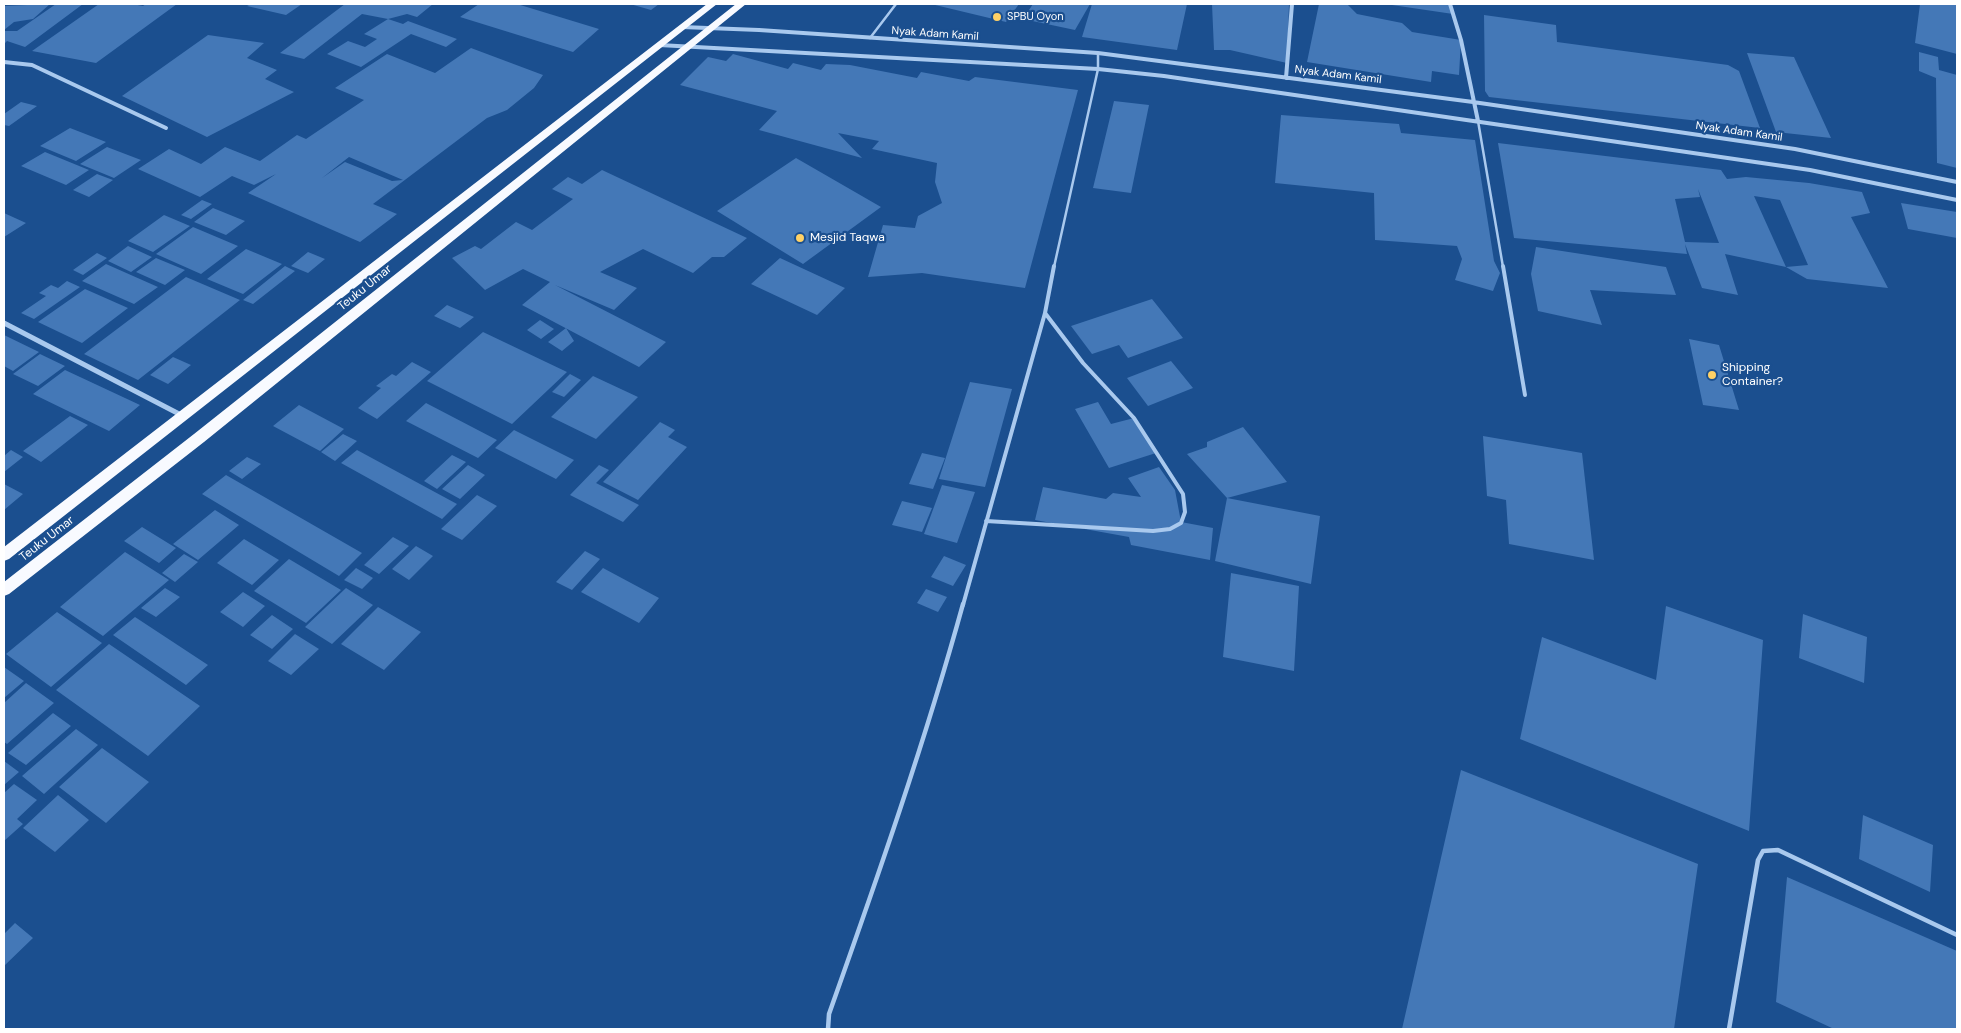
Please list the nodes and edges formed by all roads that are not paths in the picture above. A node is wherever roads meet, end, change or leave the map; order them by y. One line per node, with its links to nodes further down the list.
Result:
1 (712, 4): 6 (highway)
2 (741, 4): 7 (highway, Teuku Umar)
3 (896, 4): 8 (lane)
4 (1292, 4): 14 (street)
5 (1450, 4): 15 (street)
6 (682, 27): 7 (street, Nyak Adam Kamil); 9 (highway)
7 (711, 27): 8 (street, Nyak Adam Kamil); 10 (highway, Teuku Umar)
8 (870, 38): 11 (street, Nyak Adam Kamil)
9 (657, 45): 10 (street); 23 (highway)
10 (688, 46): 13 (street); 26 (highway, Teuku Umar)
11 (1098, 53): 13 (lane); 14 (street, Nyak Adam Kamil)
12 (4, 62): 17 (street)
13 (1098, 69): 16 (street); 20 (lane)
14 (1286, 78): 15 (street, Nyak Adam Kamil)
15 (1473, 102): 16 (street); 18 (street, Nyak Adam Kamil)
16 (1478, 122): 19 (street); 22 (lane)
17 (166, 128)
18 (1957, 182)
19 (1957, 200)
20 (1045, 313): 24 (lane); 24 (lane)
21 (4, 323): 23 (street)
22 (1525, 395)
23 (183, 416): 25 (highway)
24 (986, 522): 28 (lane)
25 (4, 555)
26 (4, 590)
27 (1957, 935): 29 (lane)
28 (828, 1029)
29 (1729, 1029)

